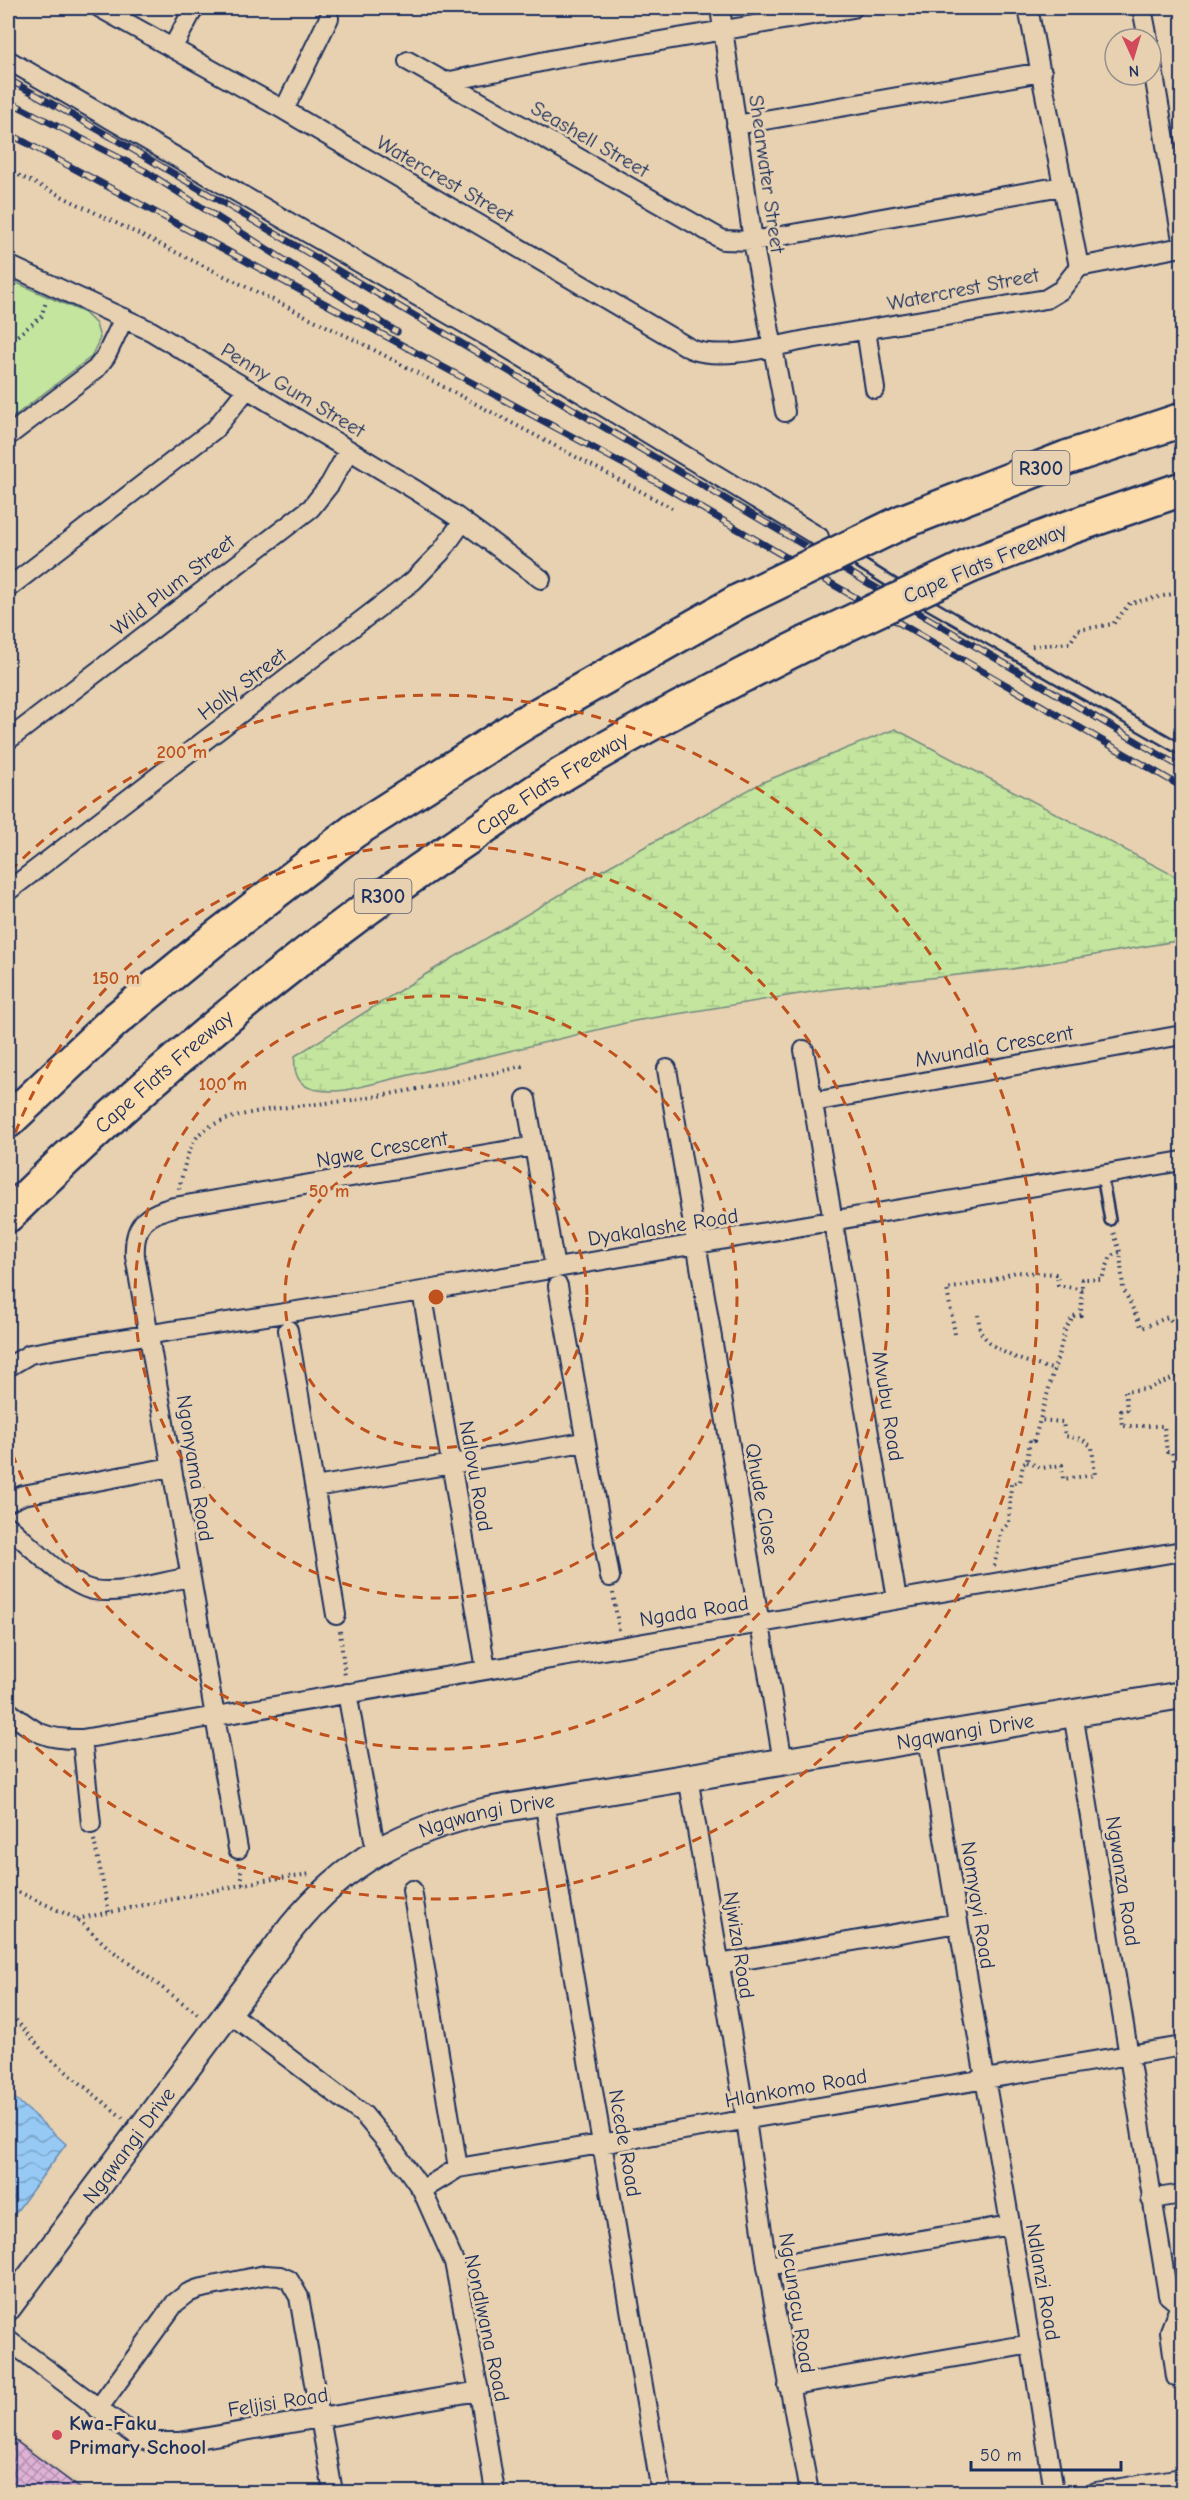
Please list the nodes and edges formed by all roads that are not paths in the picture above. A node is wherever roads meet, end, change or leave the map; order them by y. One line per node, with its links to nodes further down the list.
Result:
1 (100, 8): 10 (street, Watercrest Street)
2 (194, 8): 10 (street)
3 (720, 8): 9 (street, Shearwater Street)
4 (853, 8): 9 (street)
5 (1028, 8): 13 (street)
6 (1142, 8): 8 (street)
7 (329, 18): 16 (street)
8 (1146, 27)
9 (723, 29): 14 (street); 17 (street, Shearwater Street)
10 (173, 47): 16 (street, Watercrest Street)
11 (8, 60): 35 (street)
12 (408, 61): 14 (street, Seashell Street)
13 (1042, 72): 17 (street); 18 (street)
14 (446, 82): 20 (street, Seashell Street)
15 (1156, 87): 19 (street)
16 (284, 110): 26 (street, Watercrest Street)
17 (736, 125): 20 (street, Shearwater Street)
18 (1062, 186): 20 (street, Seashell Street); 23 (street)
19 (1182, 240)
20 (753, 241): 26 (street, Shearwater Street)
21 (1182, 247): 23 (street)
22 (8, 265): 24 (street, Penny Gum Street)
23 (1079, 267): 25 (street, Watercrest Street)
24 (124, 318): 27 (street, Penny Gum Street); 31 (street)
25 (866, 330): 26 (street, Watercrest Street); 28 (street)
26 (774, 345): 29 (street)
27 (247, 389): 32 (street, Penny Gum Street); 37 (street)
28 (875, 389)
29 (785, 412)
30 (1182, 420): 46 (highway, R300, bridge)
31 (8, 436)
32 (349, 450): 34 (street, Penny Gum Street); 38 (street, Wild Plum Street)
33 (1182, 489): 50 (highway, Cape Flats Freeway / R300, bridge)
34 (463, 521): 36 (street, Penny Gum Street); 40 (street, Holly Street)
35 (819, 537): 39 (lane)
36 (541, 579)
37 (8, 588)
38 (8, 740)
39 (1182, 750)
40 (8, 891)
41 (1182, 1035): 45 (street, Mvundla Crescent)
42 (804, 1050): 45 (street)
43 (667, 1069): 54 (street, Qhude Close)
44 (526, 1099): 47 (street)
45 (813, 1102): 52 (street)
46 (8, 1121)
47 (534, 1146): 53 (street, Ngwe Crescent); 55 (street)
48 (1182, 1161): 49 (street, Dyakalashe Road)
49 (1102, 1175): 51 (lane); 52 (street, Dyakalashe Road)
50 (8, 1215)
51 (1110, 1220)
52 (834, 1222): 54 (street, Dyakalashe Road); 70 (street, Mvubu Road)
53 (138, 1229): 59 (street, Ngonyama Road)
54 (696, 1244): 55 (street, Dyakalashe Road); 72 (street, Qhude Close)
55 (555, 1268): 57 (street, Dyakalashe Road)
56 (558, 1286): 61 (street)
57 (422, 1291): 59 (street, Dyakalashe Road); 62 (street, Ndlovu Road)
58 (288, 1330): 64 (street)
59 (151, 1334): 60 (street, Dyakalashe Road); 63 (street, Ngonyama Road)
60 (8, 1367)
61 (584, 1442): 62 (street); 69 (street)
62 (450, 1463): 64 (street); 73 (street, Ndlovu Road)
63 (171, 1467): 65 (street); 68 (street, Ngonyama Road)
64 (315, 1487): 71 (street)
65 (8, 1502)
66 (8, 1526): 68 (street)
67 (1182, 1551): 70 (street, Ngada Road)
68 (190, 1577): 78 (street, Ngonyama Road)
69 (610, 1577)
70 (897, 1599): 72 (street, Ngada Road)
71 (336, 1615)
72 (760, 1623): 73 (street, Ngada Road); 81 (street, Qhude Close)
73 (486, 1670): 74 (street, Ngada Road)
74 (346, 1693): 78 (street, Ngada Road); 86 (street)
75 (1182, 1695): 77 (street, Ngqwangi Drive)
76 (8, 1710): 79 (street, Ngada Road)
77 (1073, 1713): 80 (street, Ngqwangi Drive); 92 (street, Ngwanza Road)
78 (213, 1715): 79 (street, Ngada Road); 85 (street, Ngonyama Road)
79 (82, 1738): 84 (street)
80 (928, 1738): 81 (street, Ngqwangi Drive); 88 (street, Nomyayi Road)
81 (783, 1762): 82 (street, Ngqwangi Drive)
82 (688, 1777): 83 (street, Ngqwangi Drive); 89 (street, Njwiza Road)
83 (544, 1801): 86 (street, Ngqwangi Drive); 95 (street, Ncede Road)
84 (91, 1824)
85 (238, 1848)
86 (376, 1851): 90 (street, Ngqwangi Drive)
87 (412, 1890): 96 (street)
88 (958, 1923): 89 (street); 93 (street, Nomyayi Road)
89 (719, 1964): 94 (street, Njwiza Road)
90 (216, 2015): 97 (street, Nondlwana Road); 103 (street, Ngqwangi Drive)
91 (1182, 2046): 92 (street, Hlankomo Road)
92 (1128, 2055): 93 (street, Hlankomo Road); 99 (street, Ngwanza Road)
93 (984, 2079): 94 (street, Hlankomo Road); 100 (street, Ndlanzi Road)
94 (746, 2120): 95 (street, Hlankomo Road); 101 (street, Ngcungcu Road)
95 (603, 2143): 96 (street, Hlankomo Road); 114 (street, Ncede Road)
96 (458, 2168): 97 (street, Hlankomo Road)
97 (422, 2190): 108 (street, Nondlwana Road)
98 (1182, 2194): 99 (street)
99 (1151, 2199): 102 (street, Ngwanza Road)
100 (1010, 2225): 101 (street); 105 (street, Ndlanzi Road)
101 (767, 2266): 107 (street, Ngcungcu Road)
102 (1181, 2305): 106 (street)
103 (8, 2307)
104 (8, 2340): 109 (street, Feljisi Road)
105 (1031, 2344): 107 (street); 116 (street, Ndlanzi Road)
106 (1176, 2377)
107 (788, 2386): 115 (street, Ngcungcu Road)
108 (479, 2391): 110 (street, Feljisi Road); 113 (street, Nondlwana Road)
109 (98, 2409): 110 (street, Feljisi Road); 110 (street)
110 (320, 2418): 112 (street)
111 (1182, 2478): 117 (street)
112 (333, 2493)
113 (495, 2493)
114 (661, 2493)
115 (809, 2493)
116 (1054, 2493)
117 (1096, 2493)

